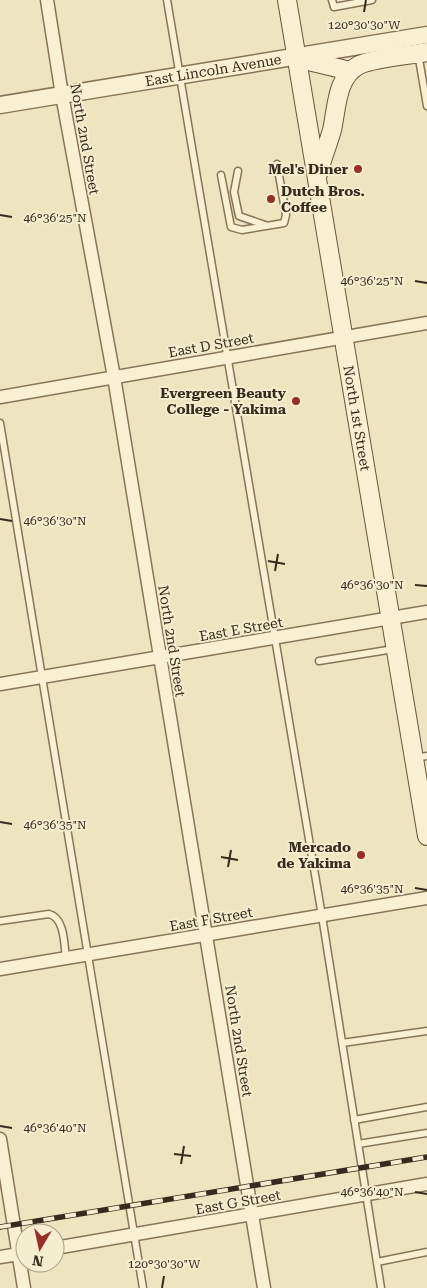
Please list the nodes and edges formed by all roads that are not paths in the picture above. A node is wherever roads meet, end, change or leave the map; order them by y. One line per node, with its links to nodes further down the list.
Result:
1 (47, 0): 11 (street, North 2nd Street)
2 (167, 0): 10 (lane)
3 (287, 0): 8 (main road, North 1st Street)
4 (332, 0): 5 (lane)
5 (372, 0)
6 (427, 35): 8 (street, East Lincoln Avenue)
7 (423, 53): 9 (main road); 13 (lane)
8 (296, 58): 9 (main road); 10 (street, East Lincoln Avenue); 17 (main road, North 1st Street)
9 (350, 71): 17 (main road)
10 (180, 76): 11 (street, East Lincoln Avenue); 21 (lane)
11 (62, 95): 12 (street, East Lincoln Avenue); 22 (street, North 2nd Street)
12 (0, 105)
13 (427, 106)
14 (277, 164): 18 (lane)
15 (238, 172): 18 (lane)
16 (221, 174): 18 (lane)
17 (317, 176): 20 (main road, North 1st Street)
18 (267, 226)
19 (427, 323): 20 (street, East D Street)
20 (344, 337): 21 (street, East D Street); 26 (main road, North 1st Street)
21 (227, 357): 22 (street, East D Street); 27 (lane)
22 (114, 377): 23 (street, East D Street); 29 (street, North 2nd Street)
23 (0, 397)
24 (0, 423): 31 (lane)
25 (427, 612): 26 (street, East E Street)
26 (390, 618): 27 (street, East E Street); 28 (main road, North 1st Street)
27 (274, 638): 29 (street, East E Street); 37 (lane)
28 (396, 649): 30 (lane); 33 (main road, North 1st Street)
29 (160, 659): 31 (street, East E Street); 39 (street, North 2nd Street)
30 (319, 661)
31 (43, 676): 32 (street, East E Street); 40 (lane)
32 (0, 684)
33 (420, 757): 34 (main road, North 1st Street)
34 (424, 798): 35 (main road, North 1st Street)
35 (427, 836)
36 (427, 898): 37 (street, East F Street)
37 (322, 916): 39 (street, East F Street); 44 (lane)
38 (0, 921): 41 (lane)
39 (206, 935): 40 (street, East F Street); 52 (street, North 2nd Street)
40 (87, 955): 41 (street, East F Street); 54 (lane)
41 (66, 958): 42 (street, East F Street)
42 (0, 970)
43 (427, 1031): 44 (lane)
44 (342, 1043): 46 (lane)
45 (427, 1107): 46 (lane)
46 (354, 1120): 49 (lane)
47 (427, 1133): 49 (lane)
48 (0, 1139): 53 (street)
49 (358, 1144): 51 (lane)
50 (427, 1184): 51 (street, East G Street)
51 (366, 1195): 52 (street, East G Street); 59 (lane)
52 (253, 1214): 54 (street, East G Street); 63 (street, North 2nd Street)
53 (16, 1223)
54 (134, 1235): 55 (street, East G Street); 62 (lane)
55 (65, 1246)
56 (427, 1252): 59 (lane)
57 (15, 1255): 58 (street)
58 (0, 1257)
59 (377, 1262): 64 (lane)
60 (23, 1273): 61 (street)
61 (24, 1288)
62 (144, 1288)
63 (264, 1288)
64 (381, 1288)

